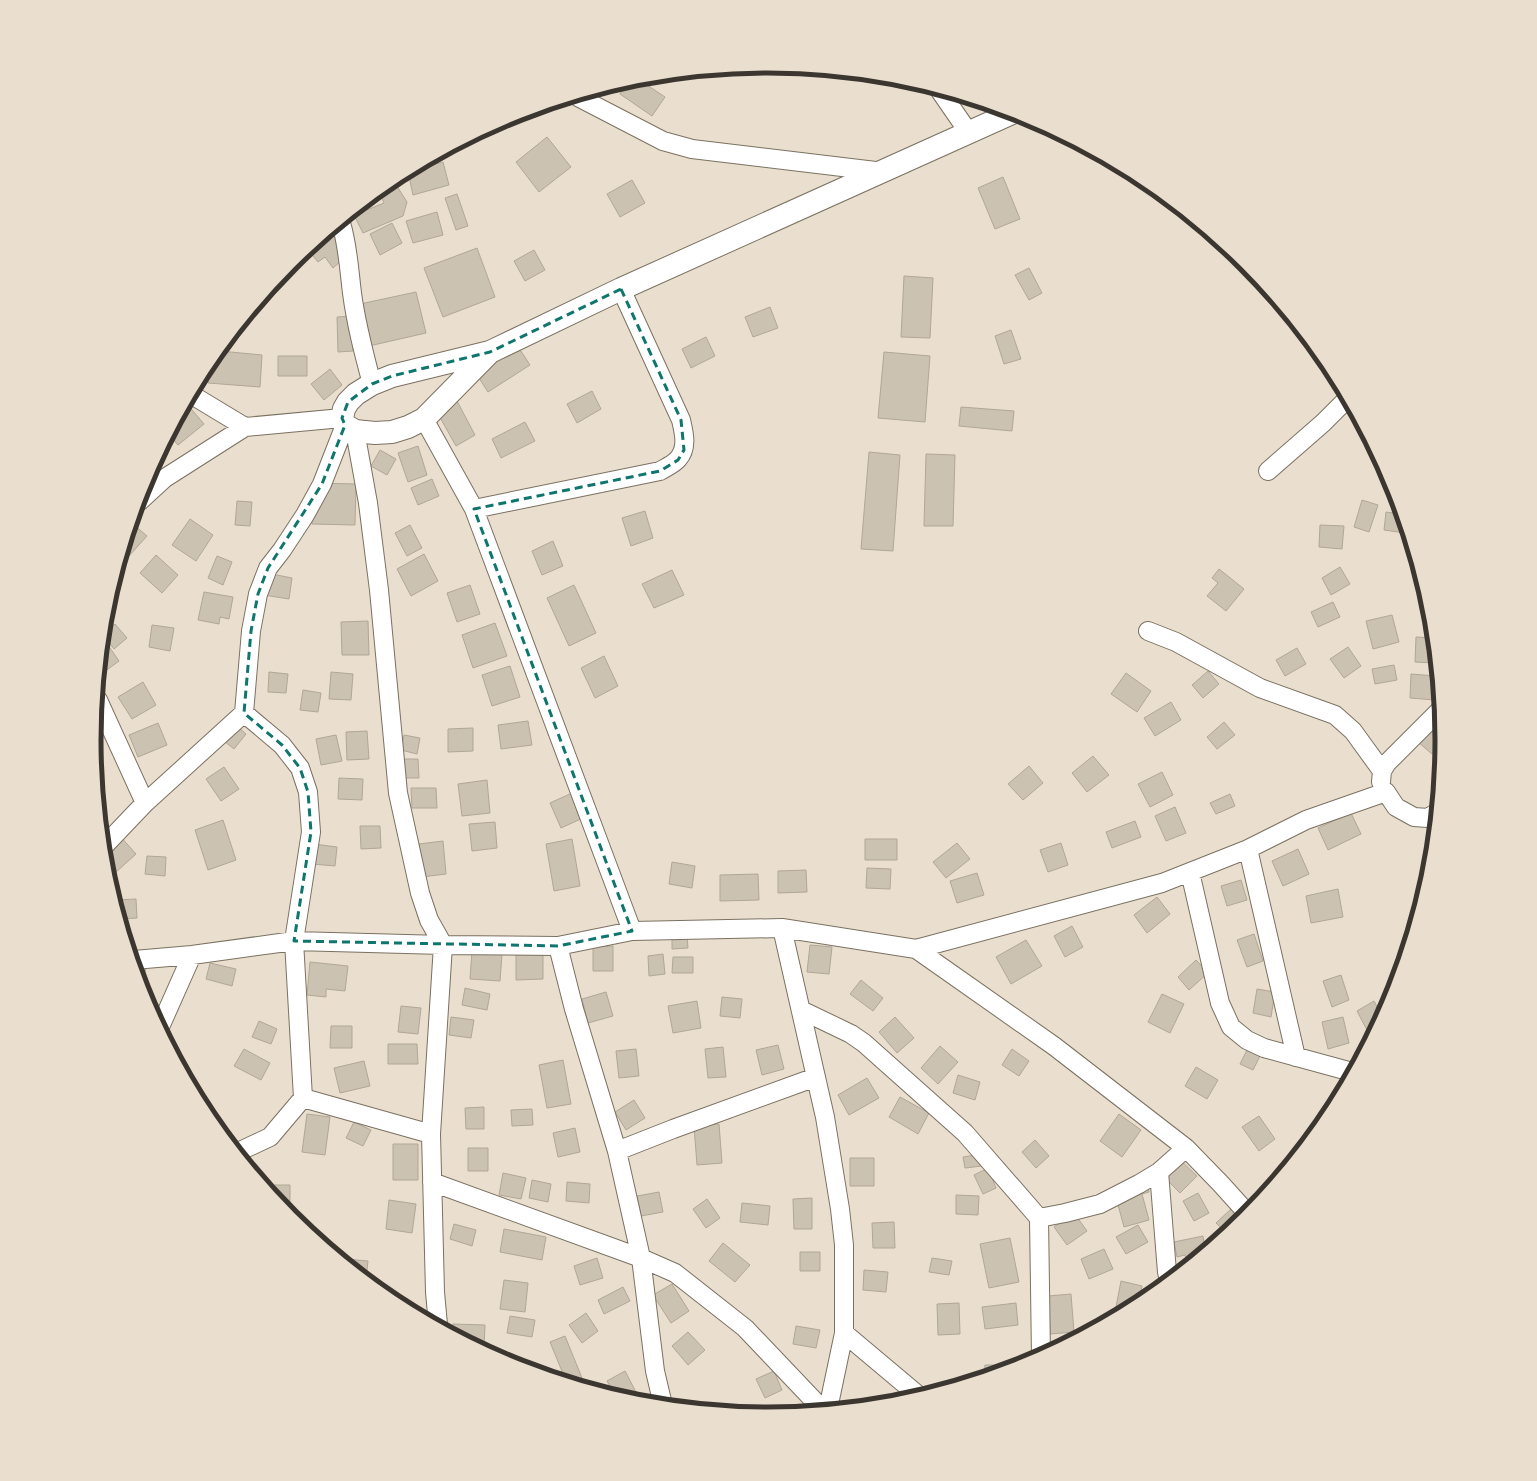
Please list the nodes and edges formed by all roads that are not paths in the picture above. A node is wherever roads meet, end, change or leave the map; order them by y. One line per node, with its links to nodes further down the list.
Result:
1 (944, 97): 4 (street)
2 (583, 100): 5 (street)
3 (1005, 116): 4 (street)
4 (969, 133): 5 (street)
5 (884, 172): 7 (street)
6 (342, 227): 9 (street)
7 (621, 289): 8 (street); 17 (street)
8 (490, 352): 9 (street); 12 (street)
9 (372, 384): 13 (street)
10 (197, 396): 14 (street)
11 (1344, 402): 15 (street)
12 (424, 419): 13 (street); 17 (street)
13 (347, 425): 14 (street); 20 (street); 32 (street)
14 (245, 427): 16 (street)
15 (1268, 471)
16 (149, 493)
17 (474, 509): 30 (street)
18 (1148, 631): 22 (street)
19 (102, 708): 24 (street)
20 (244, 713): 24 (street); 31 (street)
21 (1435, 715): 22 (street)
22 (1382, 771): 23 (street)
23 (1386, 792): 25 (street); 27 (street)
24 (144, 803): 26 (street)
25 (1431, 821)
26 (109, 841)
27 (1248, 849): 28 (street); 39 (street)
28 (1190, 872): 34 (street); 39 (street)
29 (782, 928): 30 (street); 34 (street); 37 (street)
30 (632, 931): 33 (street)
31 (294, 941): 32 (street); 35 (street); 42 (street)
32 (442, 945): 33 (street); 43 (street)
33 (558, 946): 46 (street)
34 (916, 949): 44 (street)
35 (192, 955): 36 (street); 38 (street)
36 (138, 960)
37 (801, 1010): 41 (street); 50 (street)
38 (163, 1020)
39 (1296, 1057): 40 (street)
40 (1349, 1071)
41 (816, 1077): 46 (street); 54 (street)
42 (303, 1098): 43 (street); 45 (street)
43 (431, 1134): 48 (street)
44 (1186, 1148): 47 (street); 49 (street)
45 (242, 1150)
46 (617, 1152): 51 (street)
47 (1159, 1172): 50 (street); 52 (street)
48 (432, 1182): 51 (street); 53 (street)
49 (1243, 1209)
50 (1039, 1218): 55 (street)
51 (640, 1258): 57 (street); 59 (street)
52 (1168, 1275)
53 (438, 1320)
54 (844, 1333): 56 (street); 58 (street)
55 (1041, 1349)
56 (914, 1392)
57 (662, 1399)
58 (829, 1405)
59 (818, 1406)

